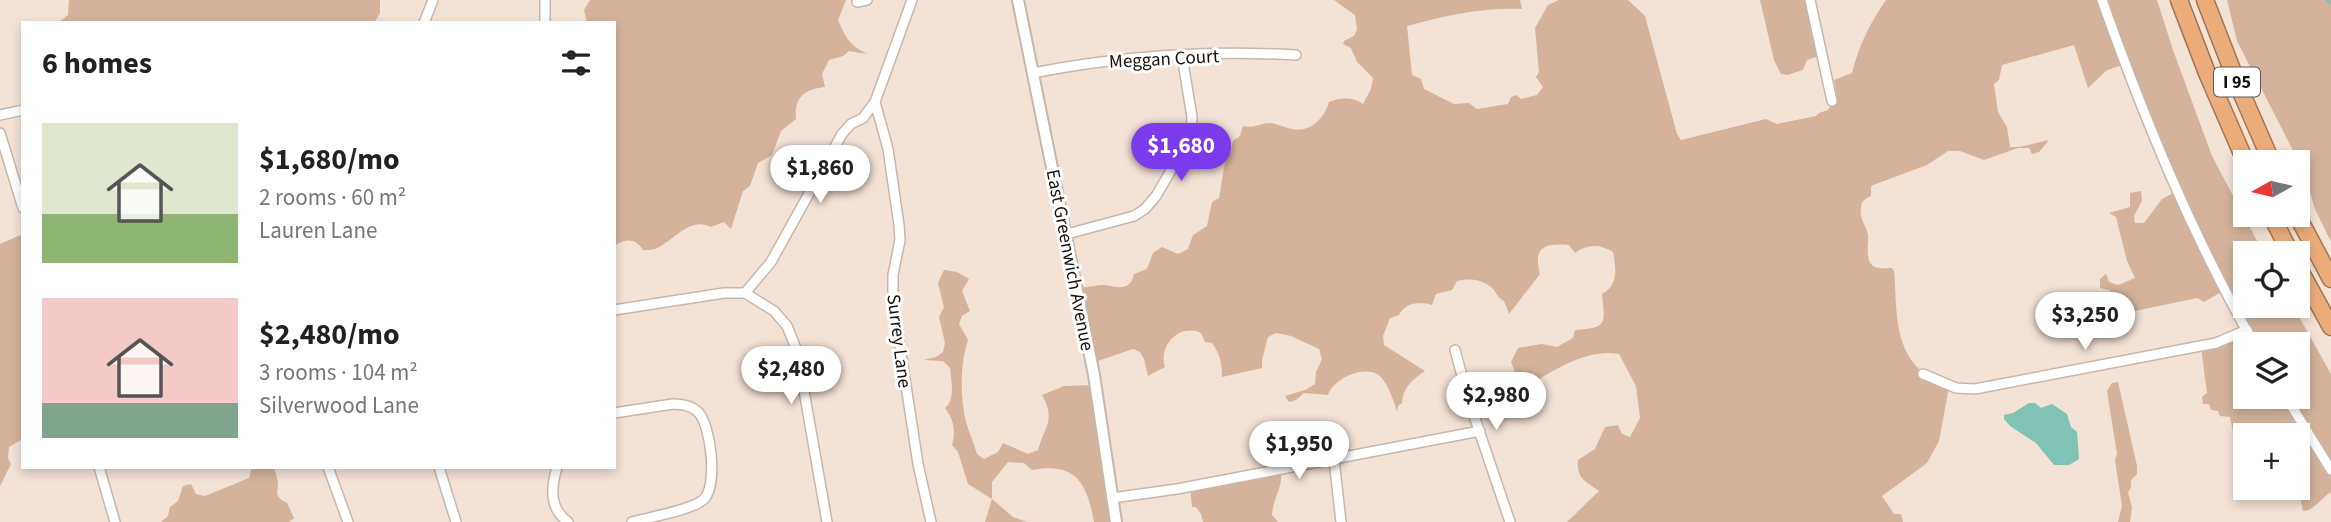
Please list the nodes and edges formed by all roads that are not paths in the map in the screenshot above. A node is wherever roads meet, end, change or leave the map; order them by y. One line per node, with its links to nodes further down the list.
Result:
1 (433, 0): 11 (street)
2 (545, 0): 12 (street)
3 (867, 0): 10 (street)
4 (912, 0): 17 (street)
5 (1018, 0): 15 (street, East Greenwich Avenue)
6 (1810, 0): 16 (street)
7 (2102, 0): 31 (street)
8 (2179, 0): 21 (highway, I 95)
9 (2205, 0): 22 (highway, I 95)
10 (857, 2)
11 (425, 21)
12 (545, 21)
13 (1296, 55): 14 (street, Meggan Court)
14 (1182, 56): 15 (street, Meggan Court); 25 (street)
15 (1033, 74): 25 (street, East Greenwich Avenue)
16 (1832, 101)
17 (875, 102): 28 (street); 50 (street, Surrey Lane)
18 (21, 110): 19 (street)
19 (0, 114)
20 (0, 133): 23 (street)
21 (2240, 150)
22 (2266, 150)
23 (21, 201)
24 (2304, 228): 26 (highway)
25 (1067, 234): 43 (street, East Greenwich Avenue)
26 (2331, 279)
27 (2310, 289): 30 (highway)
28 (746, 293): 29 (street); 49 (street)
29 (616, 310)
30 (2331, 327)
31 (2247, 330): 33 (street)
32 (1455, 351): 36 (street)
33 (1923, 374)
34 (2293, 409): 42 (street)
35 (616, 413): 48 (street)
36 (1480, 431): 37 (street); 53 (street)
37 (1334, 460): 43 (street); 52 (street)
38 (100, 469): 44 (street)
39 (329, 469): 45 (street)
40 (440, 469): 46 (street)
41 (557, 469): 47 (street)
42 (2331, 470)
43 (1112, 498): 51 (street, East Greenwich Avenue)
44 (115, 522)
45 (348, 522)
46 (456, 522)
47 (568, 522)
48 (632, 522)
49 (827, 522)
50 (931, 522)
51 (1116, 522)
52 (1341, 522)
53 (1510, 522)

